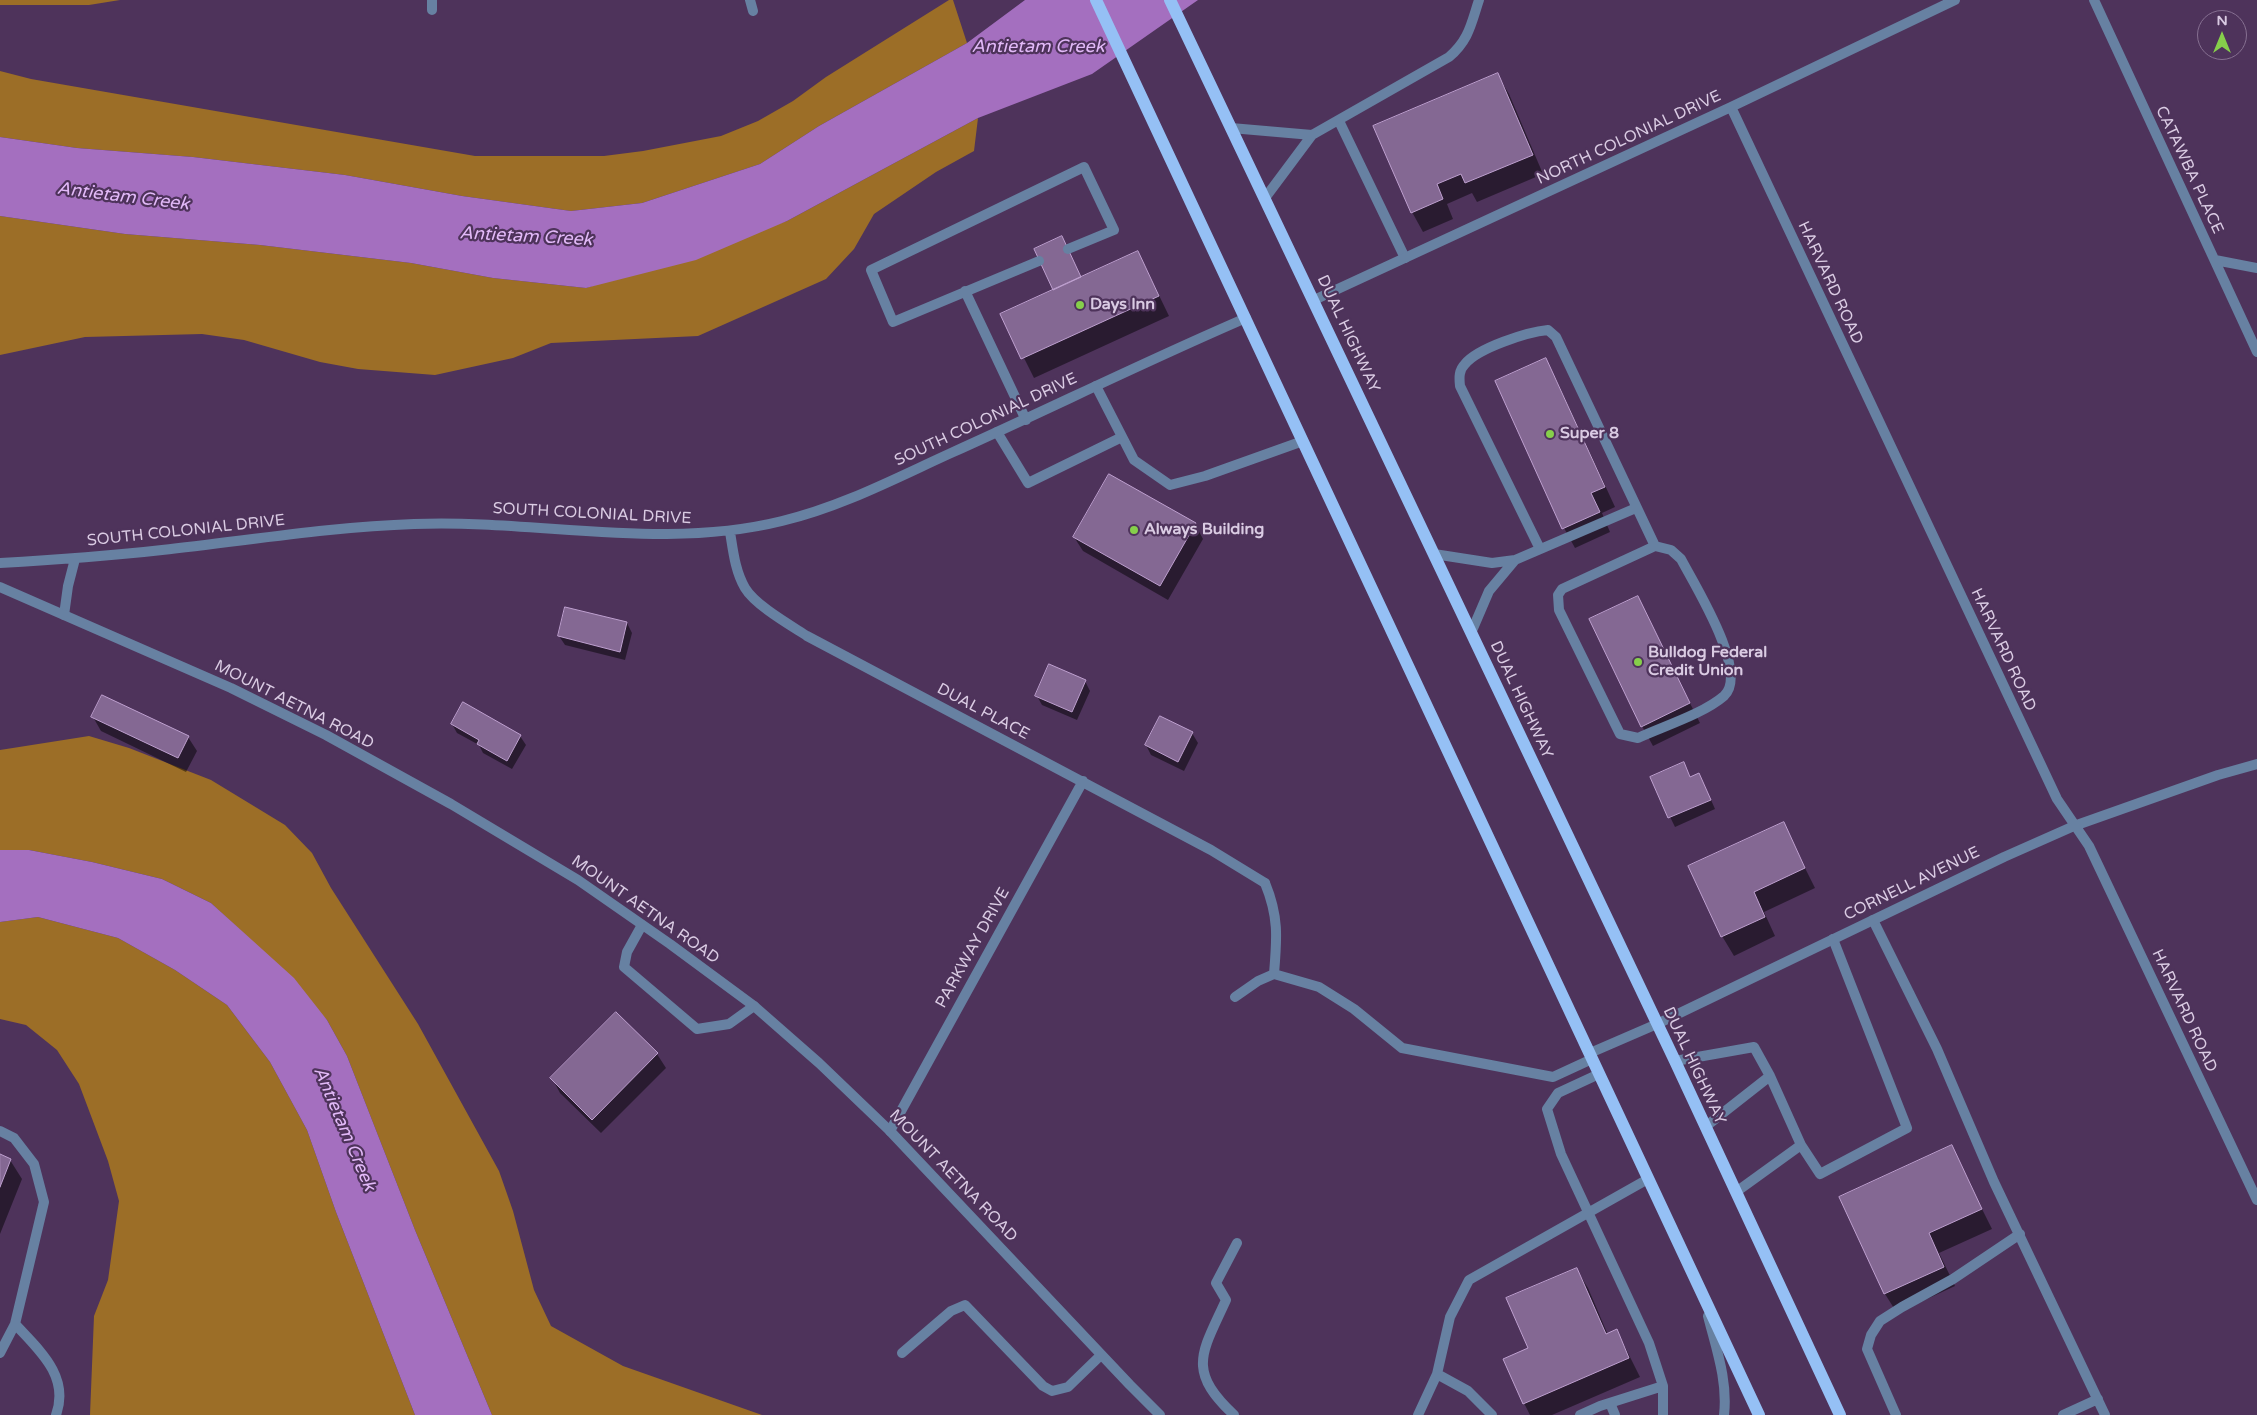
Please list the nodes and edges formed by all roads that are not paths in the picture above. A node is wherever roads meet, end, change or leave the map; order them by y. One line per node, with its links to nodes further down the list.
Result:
1 (750, 0): 7 (street)
2 (1096, 0): 20 (main road)
3 (1170, 0): 10 (main road, DUAL HIGHWAY)
4 (1479, 0): 9 (street)
5 (1954, 0): 8 (street, NORTH COLONIAL DRIVE)
6 (2094, 0): 15 (street, CATAWBA PLACE)
7 (753, 11)
8 (1731, 107): 14 (street, NORTH COLONIAL DRIVE); 40 (street, HARVARD ROAD)
9 (1339, 121): 11 (street); 14 (street)
10 (1231, 128): 11 (street); 12 (main road, DUAL HIGHWAY)
11 (1312, 135): 12 (street)
12 (1265, 198): 19 (main road, DUAL HIGHWAY)
13 (1068, 249): 18 (street)
14 (1405, 258): 19 (street, NORTH COLONIAL DRIVE)
15 (2215, 260): 17 (street); 21 (street, CATAWBA PLACE)
16 (1039, 261): 18 (street)
17 (2257, 268)
18 (965, 291): 23 (street)
19 (1314, 300): 31 (main road, DUAL HIGHWAY)
20 (1246, 318): 22 (street, SOUTH COLONIAL DRIVE); 26 (main road)
21 (2257, 352)
22 (1096, 386): 23 (street, SOUTH COLONIAL DRIVE); 25 (street)
23 (1026, 420): 24 (street, SOUTH COLONIAL DRIVE)
24 (997, 432): 25 (street); 28 (street, SOUTH COLONIAL DRIVE)
25 (1122, 437): 26 (street)
26 (1304, 441): 48 (main road)
27 (1636, 508): 29 (street); 30 (street); 30 (street)
28 (730, 532): 32 (street, SOUTH COLONIAL DRIVE); 39 (street, DUAL PLACE)
29 (1655, 546): 29 (street)
30 (1540, 549): 33 (street)
31 (1434, 554): 33 (street); 37 (main road, DUAL HIGHWAY)
32 (75, 559): 34 (street, SOUTH COLONIAL DRIVE); 36 (street, SOUTH COLONIAL DRIVE)
33 (1515, 560): 37 (street)
34 (0, 563)
35 (0, 587): 36 (street, MOUNT AETNA ROAD)
36 (64, 615): 42 (street, MOUNT AETNA ROAD)
37 (1471, 633): 47 (main road, DUAL HIGHWAY)
38 (2257, 764): 40 (street, CORNELL AVENUE)
39 (1082, 781): 44 (street, DUAL PLACE); 54 (street, PARKWAY DRIVE)
40 (2074, 826): 41 (street, CORNELL AVENUE); 58 (street, HARVARD ROAD)
41 (1872, 920): 43 (street, CORNELL AVENUE); 60 (street)
42 (642, 924): 46 (street, MOUNT AETNA ROAD); 46 (street)
43 (1833, 939): 47 (street, CORNELL AVENUE); 55 (street)
44 (1274, 974): 45 (street); 48 (street, CORNELL AVENUE)
45 (1235, 997)
46 (754, 1006): 54 (street, MOUNT AETNA ROAD)
47 (1656, 1024): 48 (street, CORNELL AVENUE); 49 (main road, DUAL HIGHWAY)
48 (1591, 1056): 50 (main road)
49 (1675, 1061): 51 (street); 52 (main road, DUAL HIGHWAY)
50 (1599, 1074): 56 (main road); 59 (street)
51 (1770, 1076): 52 (street); 55 (street)
52 (1706, 1127): 57 (main road, DUAL HIGHWAY)
53 (0, 1131): 63 (street)
54 (890, 1131): 66 (street, MOUNT AETNA ROAD)
55 (1801, 1145): 57 (street)
56 (1648, 1179): 59 (street); 62 (main road)
57 (1736, 1192): 81 (main road, DUAL HIGHWAY)
58 (2257, 1200)
59 (1589, 1213): 67 (street); 68 (street)
60 (2020, 1234): 69 (street); 82 (street)
61 (1237, 1243): 73 (street)
62 (1705, 1300): 79 (street); 80 (main road)
63 (16, 1324): 64 (street); 71 (street)
64 (0, 1353)
65 (902, 1354): 66 (street)
66 (1101, 1355): 72 (street, MOUNT AETNA ROAD)
67 (1437, 1374): 74 (street); 75 (street)
68 (1663, 1386): 70 (street); 78 (street)
69 (2098, 1400): 83 (street); 84 (street)
70 (1610, 1403): 76 (street); 77 (street)
71 (56, 1415)
72 (1160, 1415)
73 (1234, 1415)
74 (1418, 1415)
75 (1492, 1415)
76 (1581, 1415)
77 (1615, 1415)
78 (1663, 1415)
79 (1724, 1415)
80 (1759, 1415)
81 (1840, 1415)
82 (1896, 1415)
83 (2063, 1415)
84 (2105, 1415)

